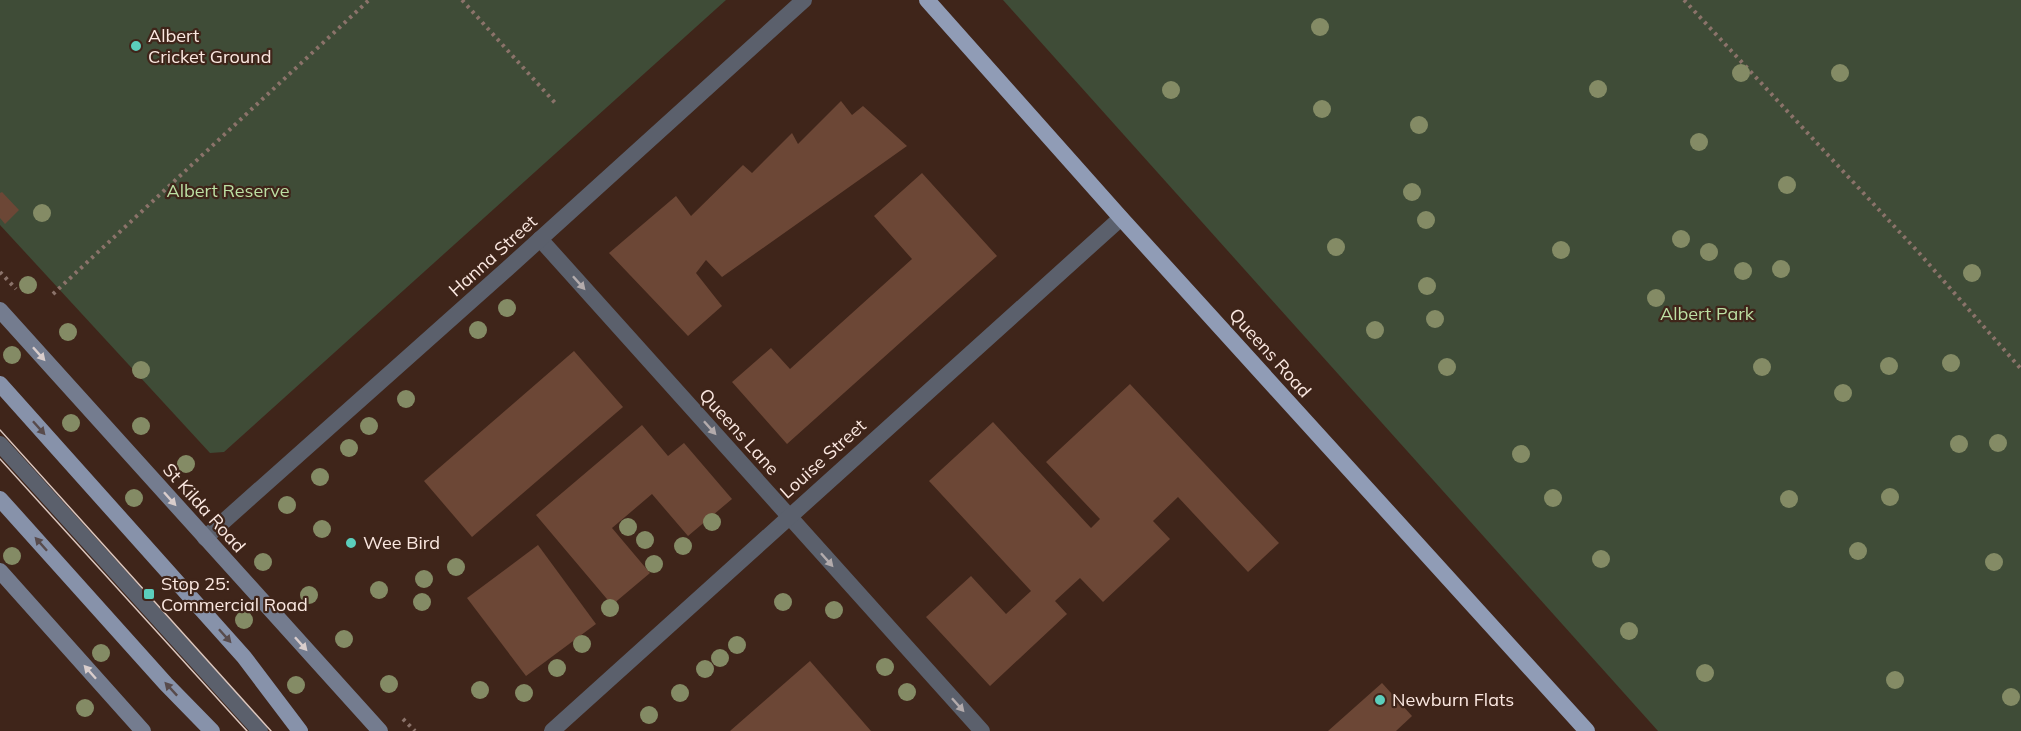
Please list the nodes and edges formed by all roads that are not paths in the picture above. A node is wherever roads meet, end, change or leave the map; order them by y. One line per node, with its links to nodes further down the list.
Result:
1 (804, 0): 4 (street, Hanna Street)
2 (927, 0): 3 (highway, Queens Road)
3 (1121, 218): 9 (street, Louise Street); 19 (highway, Queens Road)
4 (540, 239): 9 (street, Queens Lane, one-way to 9); 10 (street, Hanna Street)
5 (0, 310): 10 (main road, St Kilda Road, one-way to 10)
6 (0, 384): 15 (main road, one-way to 15)
7 (0, 444): 14 (street)
8 (0, 499): 13 (main road, one-way to 8)
9 (789, 516): 17 (street, Louise Street); 18 (street, Queens Lane, one-way to 18)
10 (205, 538): 16 (main road, St Kilda Road, one-way to 16)
11 (0, 572): 12 (main road, one-way to 11)
12 (143, 731)
13 (212, 731)
14 (260, 731)
15 (300, 731)
16 (380, 731)
17 (552, 731)
18 (982, 731)
19 (1587, 731)

